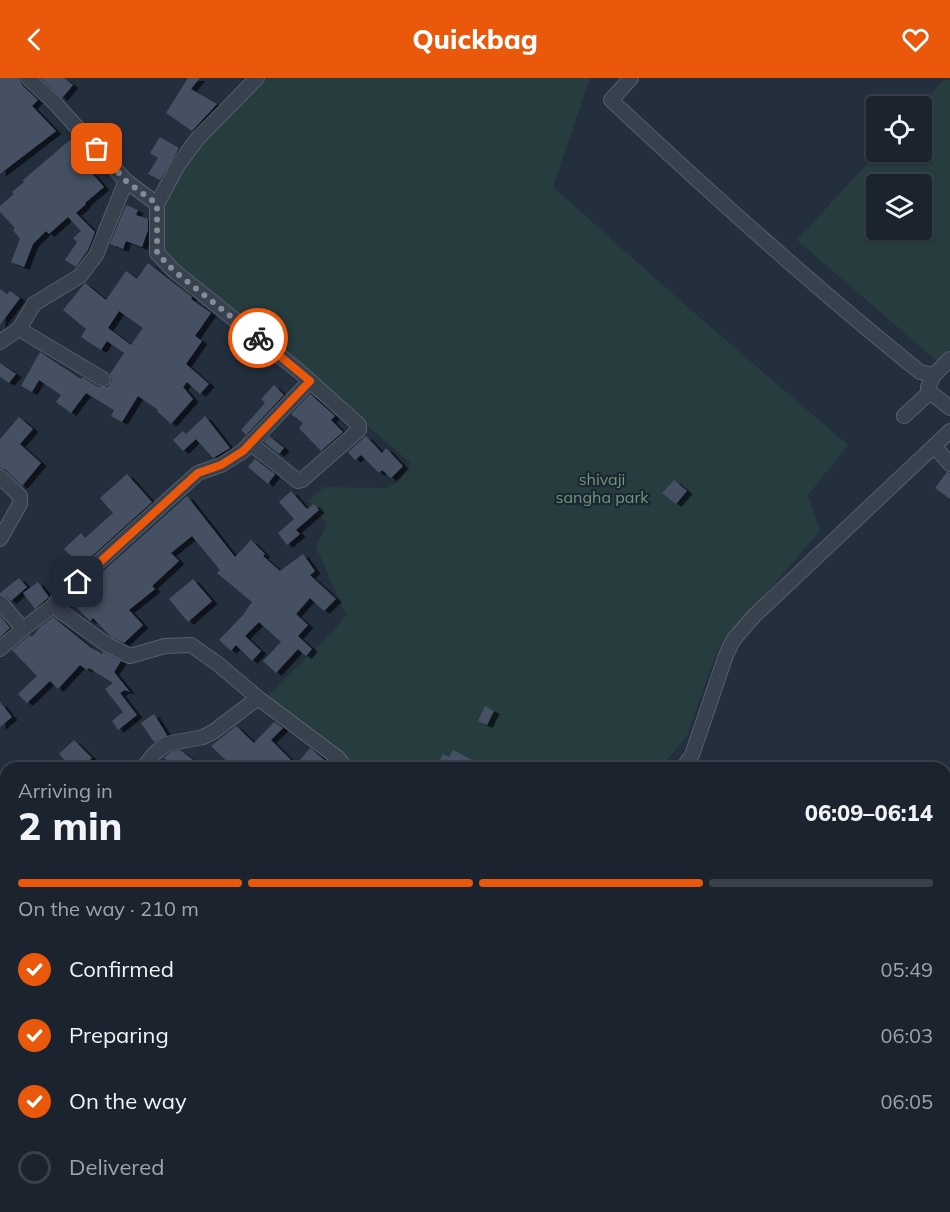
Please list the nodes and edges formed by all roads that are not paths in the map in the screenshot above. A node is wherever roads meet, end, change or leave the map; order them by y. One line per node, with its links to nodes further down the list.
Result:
1 (28, 78): 4 (street)
2 (257, 78): 5 (street)
3 (631, 78): 9 (street)
4 (126, 181): 5 (street); 6 (street)
5 (157, 204): 11 (street)
6 (19, 329): 7 (street); 10 (street)
7 (0, 342)
8 (950, 358): 9 (street)
9 (934, 375): 12 (street)
10 (102, 379)
11 (310, 381): 16 (street); 16 (street)
12 (930, 392): 13 (street); 14 (street)
13 (950, 408)
14 (904, 416)
15 (950, 431): 17 (street)
16 (250, 443): 22 (street)
17 (934, 446): 18 (street); 28 (street)
18 (950, 464)
19 (0, 477): 20 (street)
20 (0, 539)
21 (0, 602): 23 (street)
22 (53, 606): 23 (street); 25 (street)
23 (23, 629): 24 (street)
24 (0, 649)
25 (258, 698): 26 (street); 27 (street)
26 (148, 762)
27 (341, 762)
28 (688, 762)

